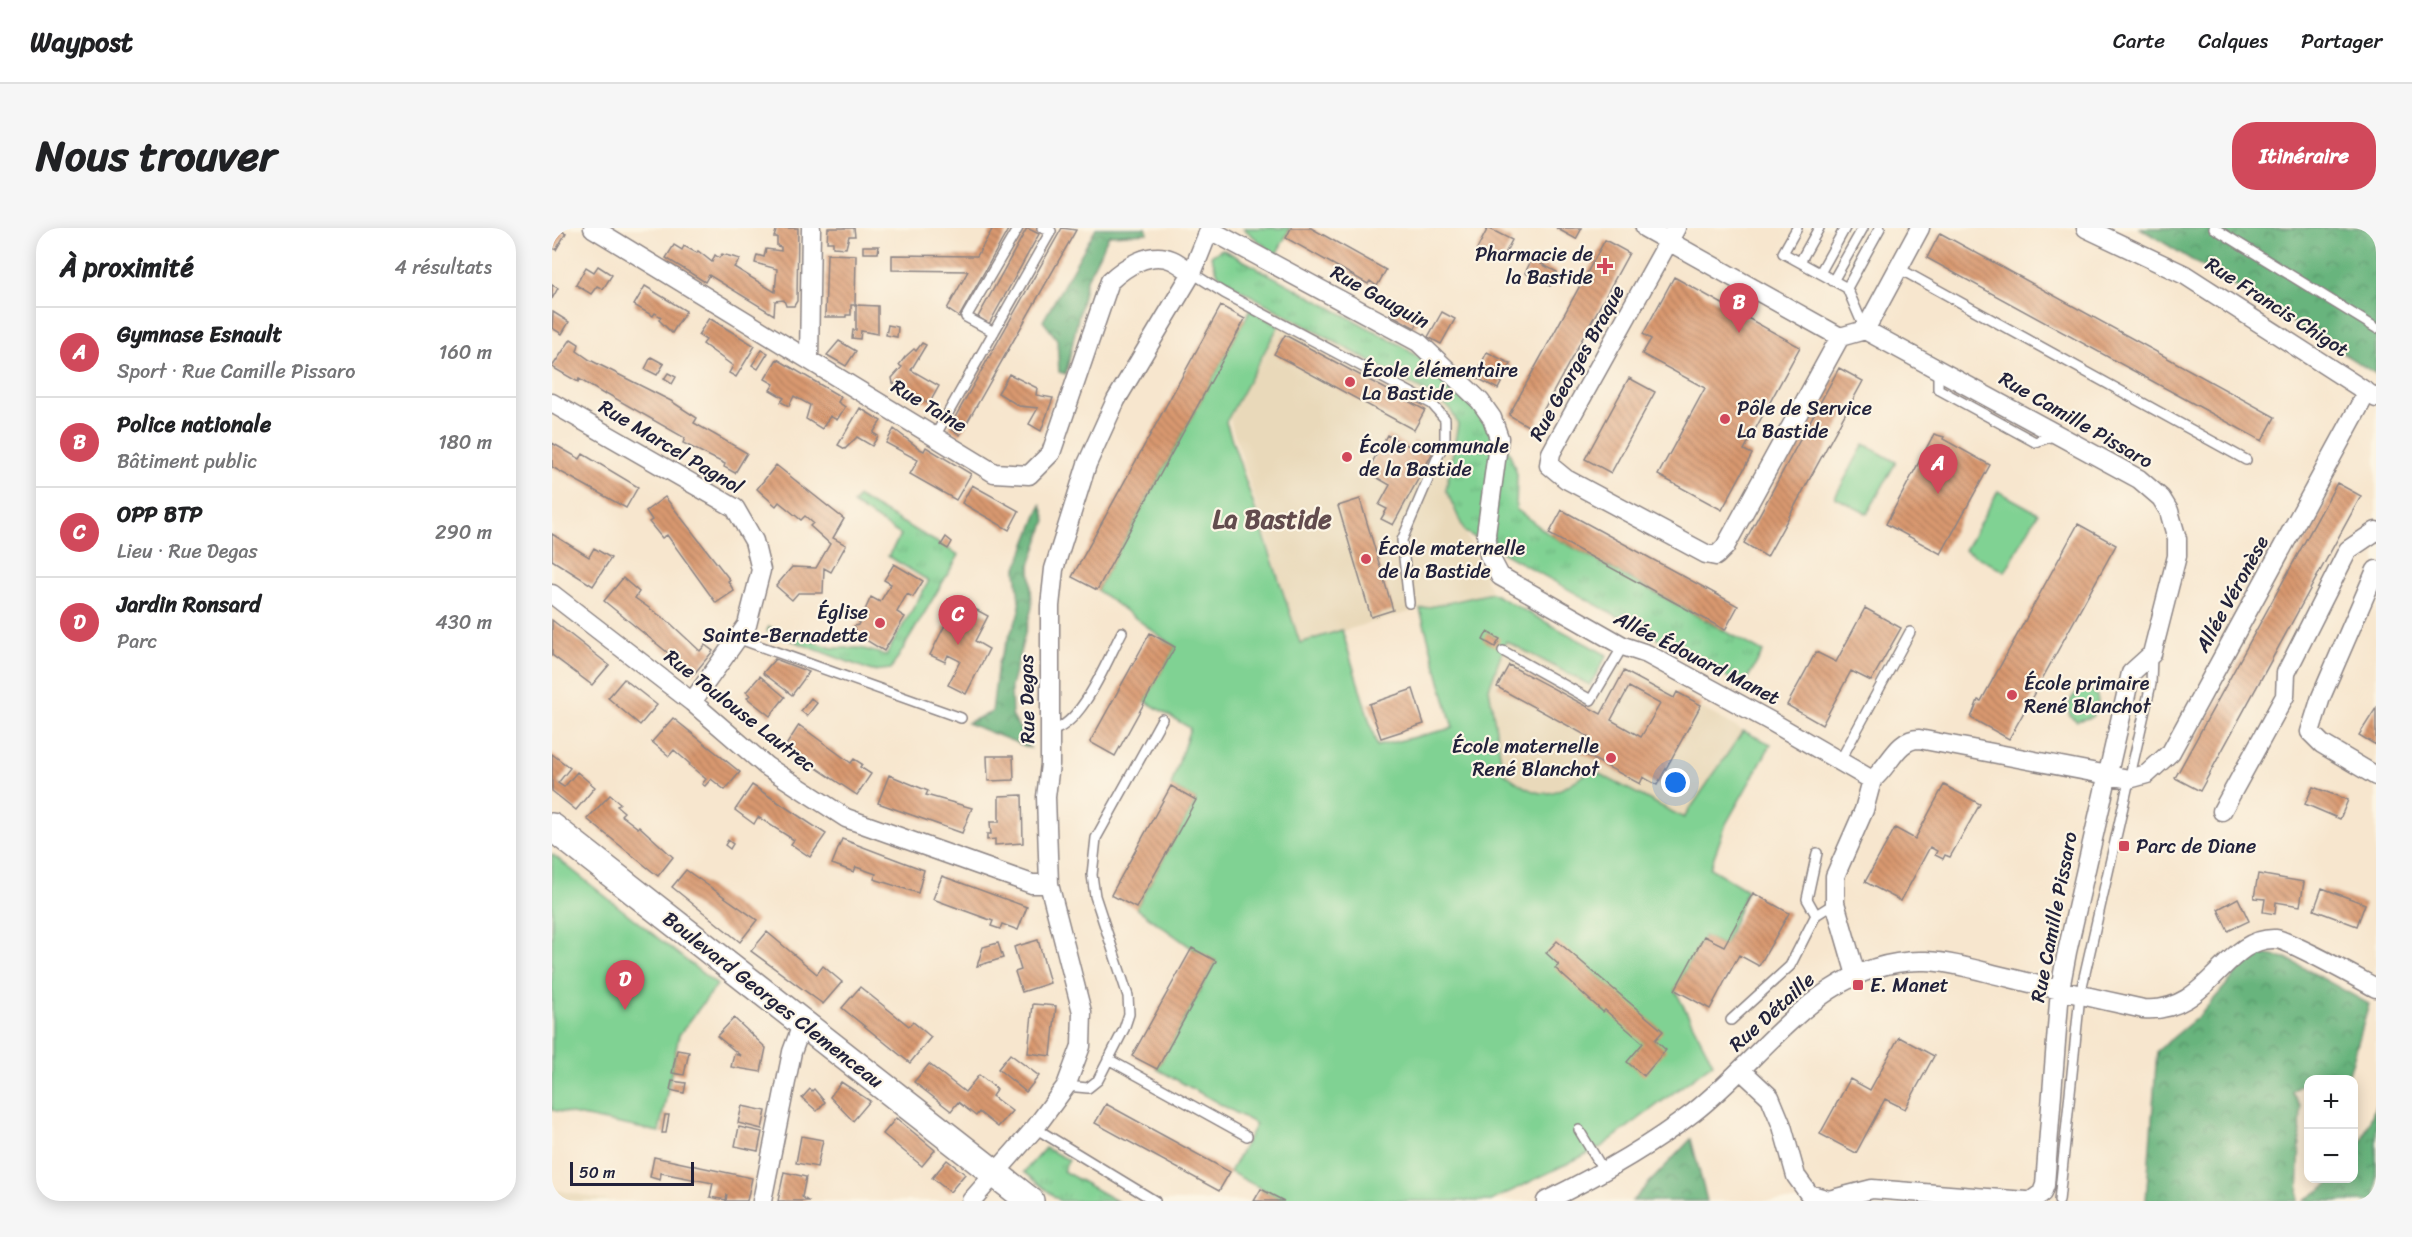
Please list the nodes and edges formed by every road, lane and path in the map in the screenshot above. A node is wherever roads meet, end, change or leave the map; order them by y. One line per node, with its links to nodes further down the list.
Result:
1 (593, 228): 26 (street, Rue Taine)
2 (811, 228): 26 (street)
3 (1018, 228): 24 (lane)
4 (1042, 228): 24 (lane)
5 (1645, 228): 15 (street)
6 (1797, 228): 16 (lane)
7 (1819, 228): 16 (lane)
8 (1845, 228): 19 (lane)
9 (1863, 228): 20 (lane)
10 (1880, 228): 21 (lane)
11 (1920, 228): 17 (street)
12 (2086, 228): 27 (street, Rue Francis Chigot)
13 (2214, 228): 22 (lane)
14 (1210, 229): 18 (street, Rue Degas); 33 (street, Rue Gauguin)
15 (1673, 235): 25 (street); 25 (street, Rue Georges Braque)
16 (1800, 262): 19 (lane)
17 (1898, 268): 23 (street); 30 (lane)
18 (1192, 273): 29 (street, Rue Taine); 35 (lane); 45 (street, Rue Degas)
19 (1820, 273): 20 (lane)
20 (1833, 281): 21 (lane)
21 (1847, 288): 23 (lane)
22 (2376, 328)
23 (1865, 330): 25 (street); 41 (street, Rue Camille Pissaro)
24 (994, 333): 29 (lane)
25 (1840, 337)
26 (809, 360): 29 (street, Rue Taine)
27 (2372, 395): 49 (street, Allée Véronèse)
28 (552, 403): 38 (street, Rue Marcel Pagnol)
29 (935, 436)
30 (2246, 460)
31 (2376, 531): 51 (street)
32 (2376, 570): 48 (street)
33 (1500, 576): 39 (street, Allée Édouard Manet)
34 (552, 594): 42 (street, Rue Toulouse Lautrec)
35 (1409, 603)
36 (1122, 632): 45 (lane)
37 (1910, 632): 46 (lane)
38 (737, 638): 42 (street, Rue Marcel Pagnol); 43 (lane)
39 (1623, 646): 40 (lane); 46 (street, Allée Édouard Manet)
40 (1503, 651)
41 (2152, 654): 47 (street, Rue Camille Pissaro); 49 (lane)
42 (692, 702): 54 (street, Rue Toulouse Lautrec)
43 (961, 718)
44 (1162, 719): 63 (lane)
45 (1050, 731): 54 (street, Rue Degas)
46 (1840, 761): 50 (street, Allée Édouard Manet)
47 (2107, 772): 49 (street); 50 (street); 59 (street, Rue Camille Pissaro)
48 (2376, 776)
49 (2129, 779): 60 (lane)
50 (1872, 780): 55 (street)
51 (2222, 811)
52 (552, 827): 62 (main road, Boulevard Georges Clemenceau)
53 (1816, 853): 56 (lane)
54 (1049, 884): 65 (street, Rue Degas)
55 (1835, 903): 56 (lane); 57 (street)
56 (1816, 915): 61 (lane)
57 (1856, 975): 59 (street, Rue Détaille); 64 (street, Rue Détaille)
58 (2376, 988): 60 (street, Rue Détaille)
59 (2060, 989): 60 (street, Rue Détaille); 77 (street, Rue Camille Pissaro)
60 (2080, 995): 78 (lane)
61 (1731, 1020)
62 (802, 1025): 70 (main road, Boulevard Georges Clemenceau); 71 (street)
63 (1107, 1059): 65 (lane); 68 (lane)
64 (1741, 1070): 69 (street, Rue Détaille); 76 (street)
65 (1066, 1086): 66 (street, Rue Degas)
66 (1035, 1128): 70 (street, Rue Degas); 74 (lane)
67 (1579, 1130): 69 (lane)
68 (1247, 1136)
69 (1604, 1171): 75 (street, Rue Détaille)
70 (995, 1173): 72 (street, Rue Degas); 73 (main road, Boulevard Georges Clemenceau)
71 (762, 1201)
72 (971, 1201)
73 (1030, 1201)
74 (1155, 1201)
75 (1546, 1201)
76 (2026, 1201)
77 (2031, 1201)
78 (2059, 1201)

